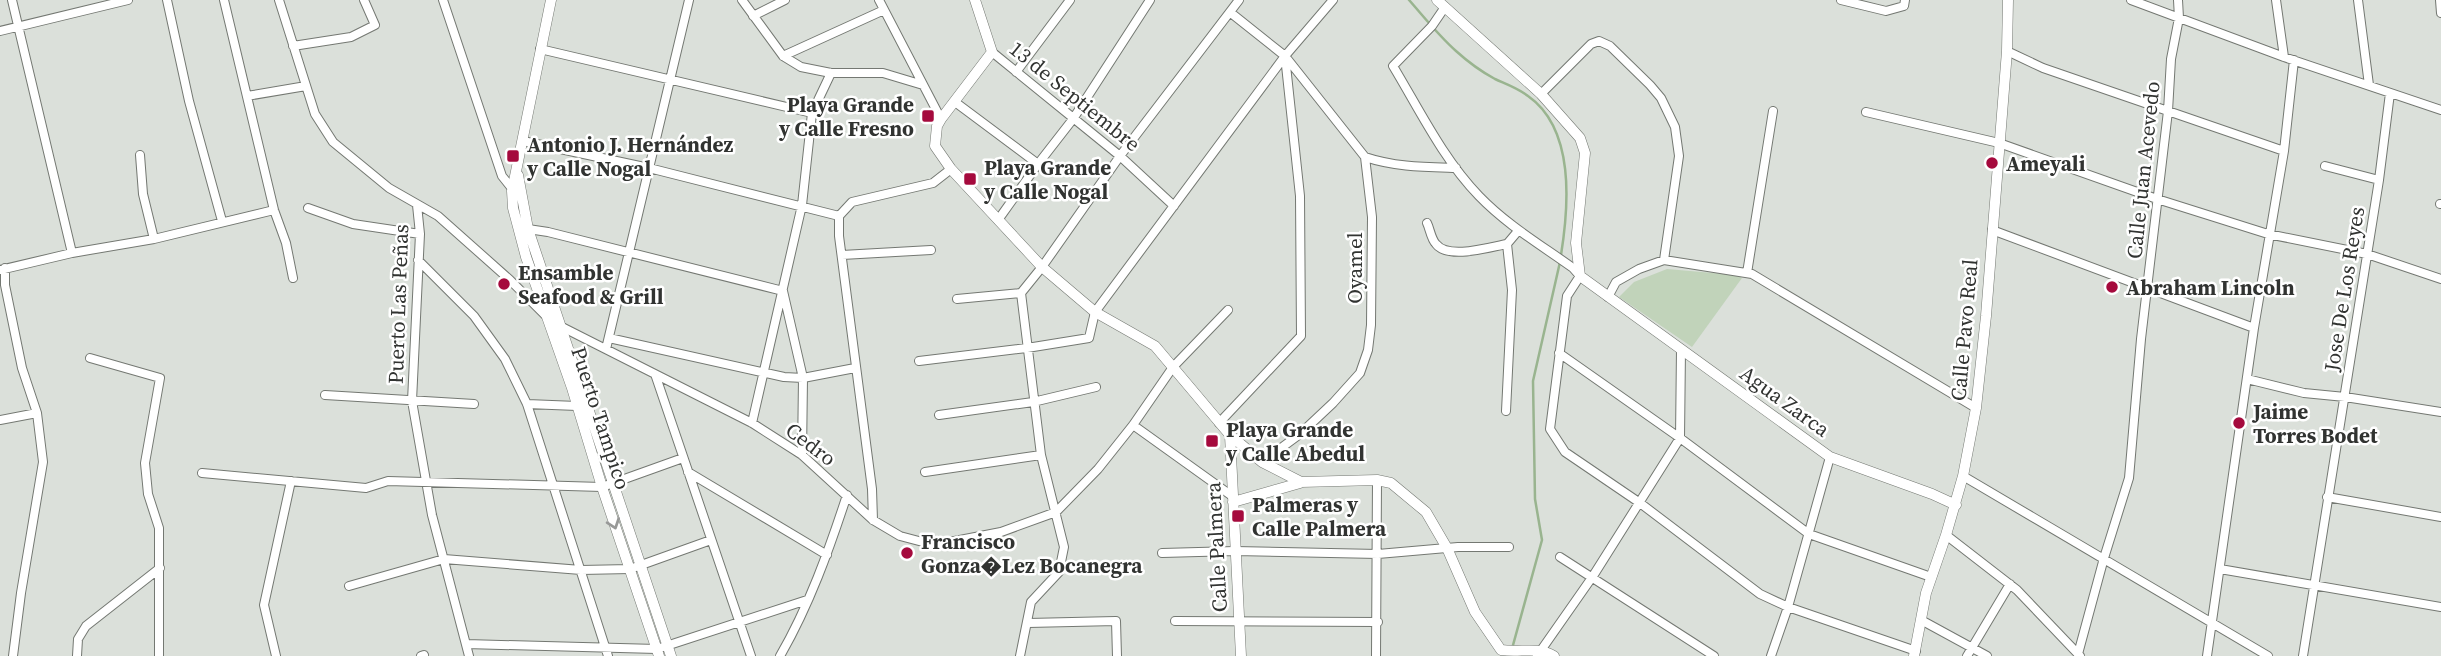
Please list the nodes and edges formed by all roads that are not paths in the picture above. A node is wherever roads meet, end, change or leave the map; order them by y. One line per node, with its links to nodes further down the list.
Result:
1 (12, 0): 33 (street)
2 (128, 0): 26 (street)
3 (167, 0): 81 (street)
4 (224, 0): 51 (street)
5 (279, 0): 35 (street, Puerto Las Peñas)
6 (364, 0): 35 (street)
7 (443, 0): 72 (street)
8 (551, 0): 36 (street)
9 (689, 0): 45 (street)
10 (742, 0): 31 (street)
11 (785, 0): 31 (street)
12 (879, 0): 28 (street)
13 (1070, 0): 43 (street)
14 (1150, 0): 58 (street)
15 (1239, 0): 29 (street)
16 (1333, 0): 40 (street)
17 (1841, 0): 18 (street)
18 (1905, 0)
19 (2008, 0): 37 (street, Calle Pavo Real)
20 (2132, 0): 32 (street)
21 (2178, 0): 32 (street, Calle Juan Acevedo)
22 (2276, 0): 41 (street)
23 (2358, 0): 47 (street)
24 (2440, 0): 30 (street)
25 (979, 3): 38 (street, 13 de Septiembre)
26 (92, 4): 33 (street)
27 (1441, 4): 50 (street); 69 (street)
28 (884, 10): 39 (street); 46 (street)
29 (1231, 13): 40 (street); 64 (street)
30 (2441, 13)
31 (753, 16): 39 (street)
32 (2179, 18): 41 (street); 55 (street, Calle Juan Acevedo)
33 (18, 27): 34 (street); 91 (street)
34 (0, 31)
35 (293, 46): 48 (street, Puerto Las Peñas)
36 (540, 49): 45 (street); 60 (street)
37 (2007, 51): 55 (street); 61 (street, Calle Pavo Real)
38 (992, 52): 43 (street, 13 de Septiembre); 52 (street)
39 (783, 56): 44 (street)
40 (1285, 57): 65 (street); 76 (street); 141 (street)
41 (2284, 57): 42 (street)
42 (2294, 60): 47 (street); 62 (street)
43 (1016, 72): 58 (street, 13 de Septiembre)
44 (831, 73): 46 (street); 57 (street)
45 (669, 80): 57 (street); 68 (street)
46 (923, 85): 59 (street)
47 (2369, 85): 49 (street)
48 (306, 86): 51 (street); 74 (street, Puerto Las Peñas)
49 (2390, 93): 53 (street); 71 (street, Jose De Los Reyes)
50 (1541, 94): 96 (street); 99 (street)
51 (247, 96): 78 (street)
52 (955, 102): 59 (street); 66 (street)
53 (2441, 110)
54 (1773, 111): 100 (street)
55 (2168, 111): 62 (street); 73 (street, Calle Juan Acevedo)
56 (1866, 112): 61 (street)
57 (812, 113): 75 (street)
58 (1073, 118): 64 (street, 13 de Septiembre); 66 (street)
59 (941, 119): 70 (street)
60 (523, 141): 68 (street); 72 (street)
61 (1999, 143): 73 (street); 84 (street, Calle Pavo Real)
62 (2284, 151): 87 (street)
63 (140, 155): 88 (street)
64 (1121, 156): 76 (street, 13 de Septiembre); 97 (street)
65 (1365, 156): 69 (street); 149 (street, Oyamel)
66 (1038, 164): 80 (street)
67 (2325, 166): 71 (street)
68 (649, 168): 75 (street); 92 (street)
69 (1456, 168): 85 (street)
70 (951, 169): 79 (street); 80 (street)
71 (2379, 180): 93 (street, Jose De Los Reyes)
72 (517, 191): 83 (street, Puerto Tampico); 110 (street, Puerto Tampico)
73 (2157, 199): 87 (street); 103 (street, Calle Juan Acevedo)
74 (417, 205): 86 (street, Puerto Las Peñas); 110 (street, Cedro)
75 (802, 205): 79 (street); 104 (street)
76 (1174, 206): 109 (street)
77 (308, 208): 86 (street)
78 (274, 210): 81 (street); 101 (street)
79 (839, 216): 94 (street)
80 (998, 220): 97 (street)
81 (222, 221): 88 (street)
82 (1427, 223): 89 (street)
83 (528, 229): 92 (street); 111 (street, Puerto Tampico)
84 (1992, 230): 103 (street); 134 (street, Calle Pavo Real)
85 (1518, 231): 89 (street); 99 (street)
86 (420, 234): 95 (street, Puerto Las Peñas)
87 (2268, 234): 93 (street); 112 (street)
88 (154, 239): 91 (street)
89 (1507, 244): 135 (street)
90 (931, 250): 94 (street)
91 (72, 253): 98 (street)
92 (628, 253): 104 (street); 113 (street)
93 (2367, 254): 102 (street); 128 (street, Jose De Los Reyes)
94 (842, 255): 121 (street)
95 (418, 260): 129 (street, Puerto Las Peñas); 132 (street)
96 (1664, 260): 100 (street); 106 (street)
97 (1042, 267): 105 (street); 109 (street)
98 (2, 269): 137 (street)
99 (1577, 272): 106 (street, Agua Zarca); 117 (street)
100 (1747, 273): 134 (street)
101 (293, 278)
102 (2441, 279)
103 (2148, 289): 112 (street); 178 (street, Calle Juan Acevedo)
104 (783, 291): 123 (street); 124 (street)
105 (1021, 293): 107 (street); 114 (street)
106 (1608, 297): 116 (street, Agua Zarca)
107 (957, 299)
108 (1228, 310): 120 (street, Cedro)
109 (1095, 312): 114 (street); 120 (street)
110 (548, 319): 111 (street, Cedro); 133 (street, Puerto Tampico)
111 (560, 326): 115 (street, Cedro); 158 (street, Puerto Tampico)
112 (2254, 328): 125 (street)
113 (608, 338): 115 (street); 123 (street)
114 (1027, 348): 119 (street); 130 (street)
115 (606, 349): 122 (street, Cedro)
116 (1681, 349): 144 (street); 147 (street, Agua Zarca)
117 (1559, 353): 144 (street); 163 (street)
118 (90, 358): 181 (street)
119 (919, 361)
120 (1173, 367): 141 (street); 142 (street, Cedro)
121 (855, 368): 124 (street); 167 (street)
122 (656, 374): 140 (street, Cedro); 148 (street)
123 (764, 374): 124 (street); 140 (street)
124 (803, 378): 145 (street)
125 (2247, 379): 128 (street); 183 (street)
126 (1096, 387): 130 (street)
127 (325, 395): 129 (street)
128 (2345, 397): 136 (street); 161 (street, Jose De Los Reyes)
129 (412, 401): 131 (street); 157 (street, Puerto Las Peñas)
130 (1033, 402): 138 (street); 146 (street)
131 (474, 404)
132 (527, 404): 133 (street); 159 (street)
133 (577, 405): 158 (street, Puerto Tampico)
134 (1976, 408): 153 (street, Calle Pavo Real)
135 (1506, 411)
136 (2441, 412)
137 (37, 413): 139 (street); 208 (street)
138 (939, 415)
139 (0, 420)
140 (752, 423): 145 (street, Cedro)
141 (1219, 423): 143 (street)
142 (1133, 425): 162 (street); 165 (street, Cedro)
143 (1230, 435): 149 (street); 162 (street, Calle Palmera)
144 (1680, 438): 163 (street); 168 (street)
145 (802, 455): 160 (street, Cedro)
146 (1041, 455): 151 (street); 165 (street)
147 (1830, 457): 164 (street, Agua Zarca); 168 (street)
148 (683, 458): 150 (street); 158 (street)
149 (1262, 462): 156 (street)
150 (688, 472): 170 (street); 176 (street)
151 (925, 472)
152 (202, 473): 155 (street)
153 (1963, 476): 164 (street, Calle Pavo Real); 178 (street)
154 (1377, 480): 156 (street); 172 (street); 175 (street)
155 (291, 481): 157 (street); 211 (street)
156 (1301, 482): 162 (street)
157 (427, 483): 159 (street); 179 (street, Puerto Las Peñas)
158 (607, 485): 159 (street); 180 (street, Puerto Tampico); 182 (street, Puerto Tampico, one-way to 182)
159 (555, 486): 184 (street)
160 (847, 495): 167 (street, Cedro); 176 (street)
161 (2327, 497): 166 (street); 188 (street, Jose De Los Reyes)
162 (1232, 499): 173 (street, Calle Palmera)
163 (1640, 503): 185 (street); 191 (street)
164 (1956, 505): 169 (street, Calle Pavo Real)
165 (1056, 512): 167 (street, Cedro); 198 (street)
166 (2441, 517)
167 (873, 520)
168 (1809, 534): 186 (street); 191 (street)
169 (1946, 535): 186 (street, Calle Pavo Real); 187 (street)
170 (711, 540): 180 (street); 197 (street)
171 (1509, 547): 172 (street)
172 (1447, 548): 175 (street); 205 (street)
173 (1235, 551): 174 (street); 175 (street); 193 (street, Calle Palmera)
174 (1162, 553)
175 (1378, 554): 196 (street)
176 (827, 555): 190 (street)
177 (1560, 557): 185 (street)
178 (2104, 558): 199 (street); 207 (street, Calle Juan Acevedo)
179 (444, 559): 184 (street); 189 (street); 200 (street, Puerto Las Peñas)
180 (641, 565): 182 (street); 202 (street, Puerto Tampico)
181 (160, 568): 209 (street); 210 (street)
182 (630, 569): 184 (street); 204 (street, Puerto Tampico)
183 (2220, 569): 188 (street); 199 (street)
184 (581, 570): 203 (street)
185 (1593, 576): 205 (street); 220 (street)
186 (1931, 577): 194 (street, Calle Pavo Real)
187 (2010, 584): 201 (street); 207 (street)
188 (2313, 585): 192 (street); 226 (street, Jose De Los Reyes)
189 (349, 586)
190 (807, 600): 197 (street); 214 (street)
191 (1788, 607): 206 (street); 221 (street)
192 (2441, 607)
193 (1239, 620): 195 (street); 196 (street); 217 (street, Calle Palmera)
194 (1921, 620): 201 (street); 206 (street, Calle Pavo Real)
195 (1175, 621)
196 (1378, 622): 218 (street)
197 (738, 623): 202 (street); 213 (street)
198 (1028, 623): 215 (street); 216 (street)
199 (2213, 625): 224 (street); 225 (street)
200 (466, 644): 203 (street); 212 (street, Puerto Las Peñas)
201 (1972, 648): 222 (street); 223 (street)
202 (670, 651): 204 (street)
203 (607, 652): 204 (street)
204 (658, 653)
205 (1539, 653): 219 (street)
206 (1915, 654)
207 (2079, 655)
208 (13, 656)
209 (76, 656)
210 (159, 656)
211 (276, 656)
212 (468, 656)
213 (751, 656)
214 (780, 656)
215 (1020, 656)
216 (1117, 656)
217 (1241, 656)
218 (1376, 656)
219 (1554, 656)
220 (1714, 656)
221 (1772, 656)
222 (1967, 656)
223 (1987, 656)
224 (2207, 656)
225 (2268, 656)
226 (2303, 656)

